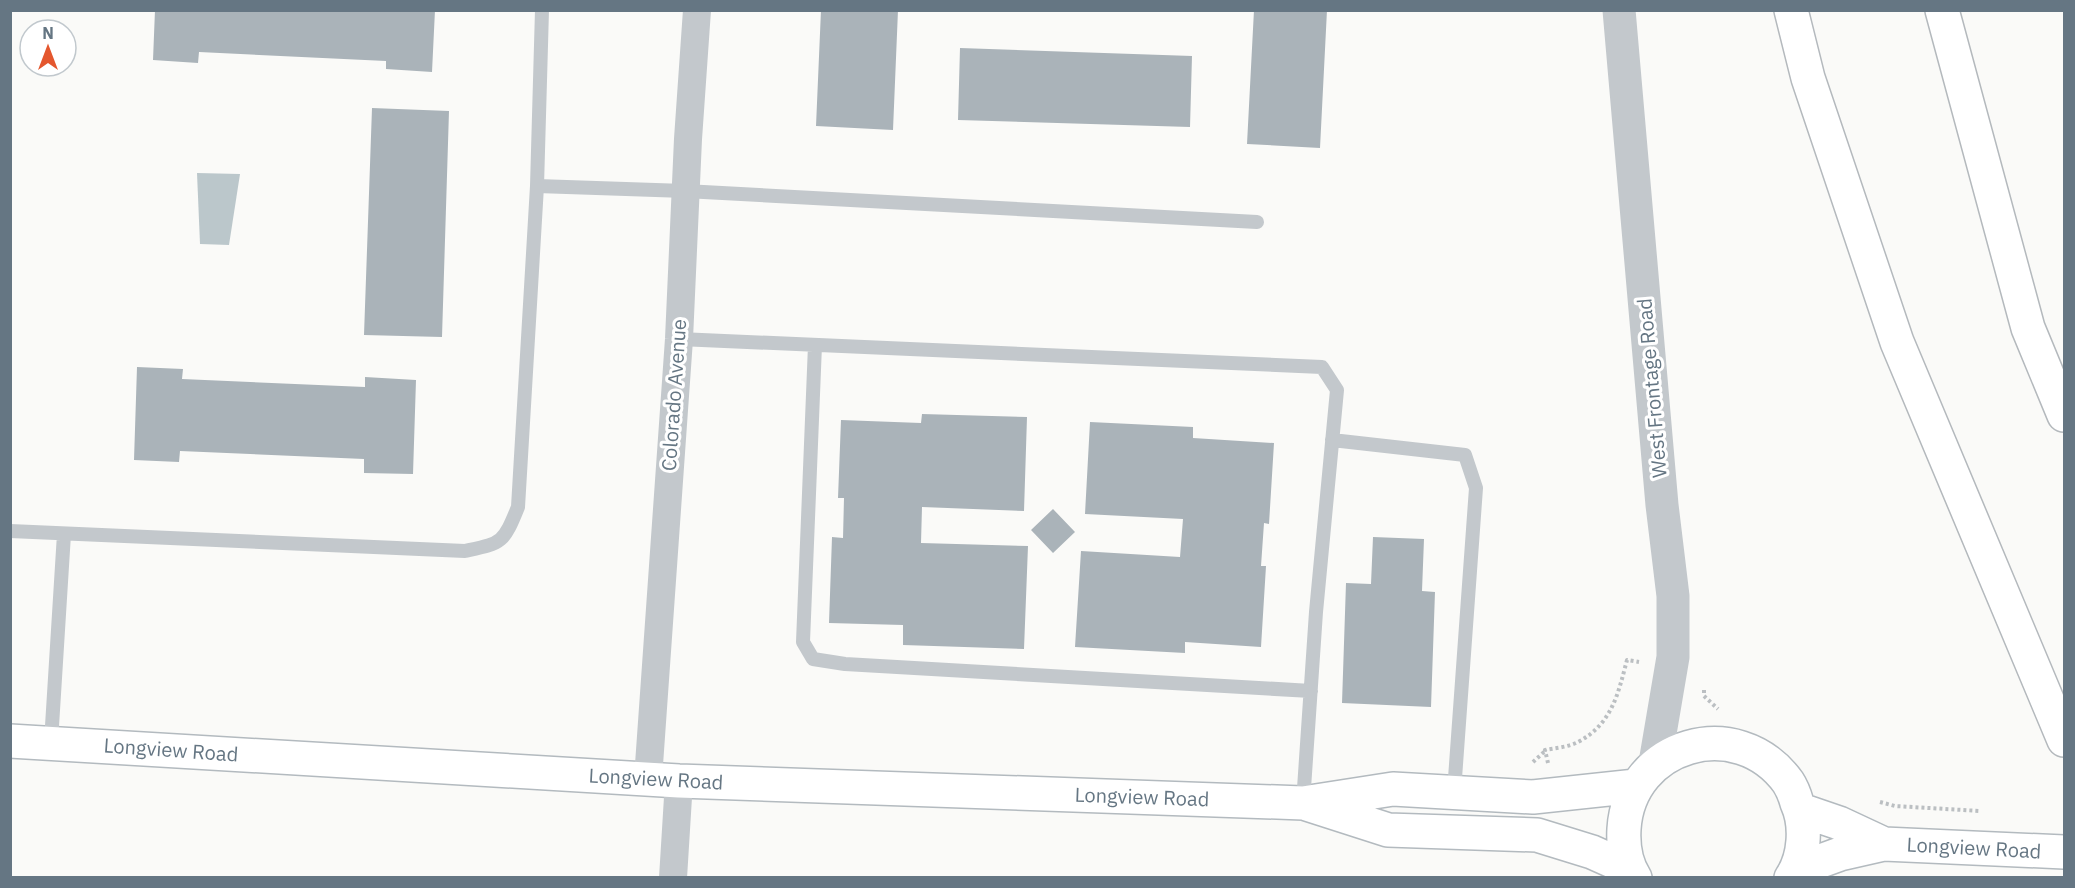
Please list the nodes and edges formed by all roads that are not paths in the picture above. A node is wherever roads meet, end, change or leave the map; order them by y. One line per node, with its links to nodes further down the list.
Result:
1 (542, 10): 6 (lane)
2 (697, 10): 7 (street, Colorado Avenue)
3 (1619, 10): 19 (street, West Frontage Road)
4 (1791, 10): 16 (main road)
5 (1942, 10): 11 (main road)
6 (537, 186): 7 (lane); 14 (lane)
7 (685, 191): 8 (lane); 9 (street, Colorado Avenue)
8 (1257, 222)
9 (679, 339): 10 (lane); 20 (street, Colorado Avenue)
10 (815, 345): 12 (lane); 15 (lane)
11 (2064, 415)
12 (1332, 440): 15 (lane); 21 (lane)
13 (10, 531): 14 (lane)
14 (64, 534): 18 (lane)
15 (1311, 691): 22 (lane)
16 (2064, 740)
17 (10, 741): 18 (main road, Longview Road)
18 (51, 742): 20 (main road, Longview Road)
19 (1646, 775): 21 (main road, Longview Road); 23 (main road); 26 (main road)
20 (664, 780): 22 (main road, Longview Road); 28 (street, Colorado Avenue)
21 (1454, 792): 22 (main road, Longview Road)
22 (1303, 803): 26 (main road, Longview Road)
23 (1801, 810): 24 (main road, Longview Road); 27 (main road)
24 (1884, 844): 25 (main road, Longview Road); 27 (main road, Longview Road)
25 (2064, 852)
26 (1633, 873)
27 (1794, 874)
28 (673, 878)

